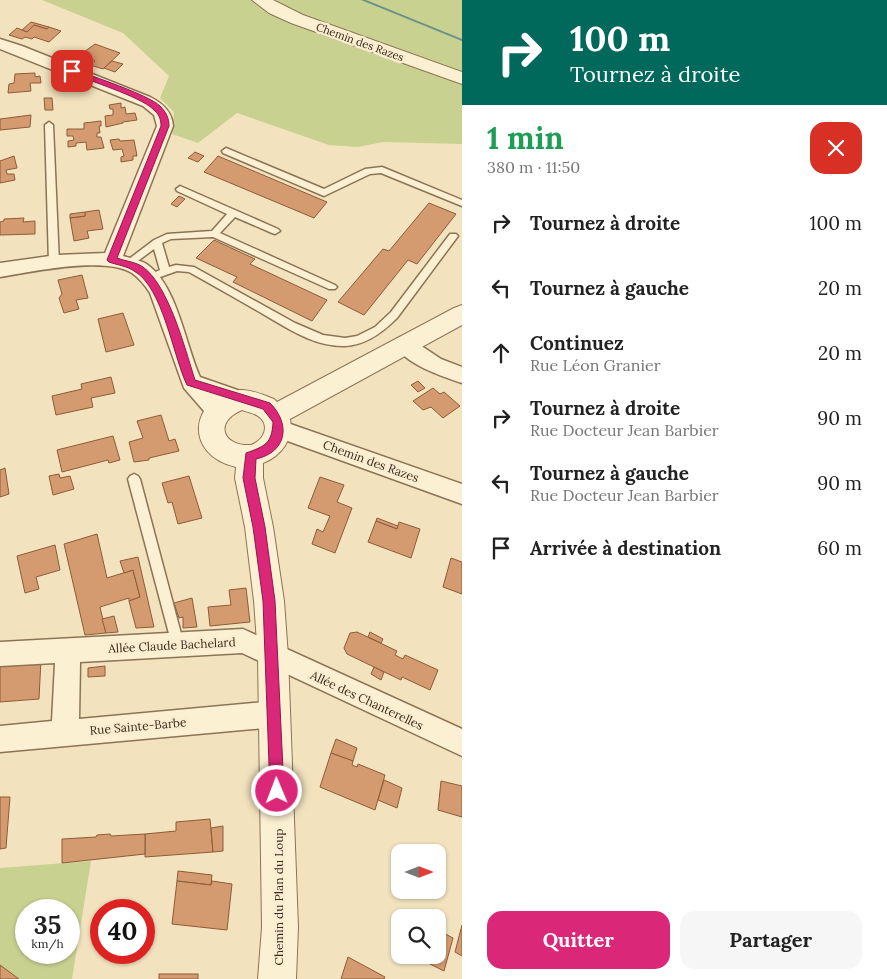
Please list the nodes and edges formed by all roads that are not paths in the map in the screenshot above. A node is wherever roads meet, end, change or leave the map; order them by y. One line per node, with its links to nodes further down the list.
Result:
1 (261, 0): 3 (street, Chemin des Razes)
2 (1, 45): 13 (street)
3 (462, 78)
4 (49, 124): 14 (lane)
5 (226, 151): 7 (lane)
6 (180, 189): 8 (lane)
7 (462, 203)
8 (233, 213): 9 (lane); 10 (lane)
9 (275, 231)
10 (214, 234): 12 (lane); 17 (lane)
11 (453, 236): 16 (lane)
12 (157, 242): 13 (lane); 16 (lane)
13 (120, 262): 14 (street); 16 (street)
14 (54, 263): 15 (street)
15 (0, 270)
16 (157, 274): 21 (street)
17 (332, 287)
18 (462, 314): 19 (street)
19 (404, 344): 20 (street); 24 (street)
20 (462, 375)
21 (191, 382): 22 (street); 23 (street)
22 (242, 400): 23 (street); 24 (street)
23 (217, 412): 25 (street)
24 (277, 422): 25 (street); 27 (street, Chemin des Razes)
25 (250, 456): 31 (street, Chemin du Plan du Loup)
26 (134, 479): 28 (lane)
27 (462, 494)
28 (178, 645): 29 (street, Allée Claude Bachelard); 31 (street, Allée Claude Bachelard)
29 (68, 650): 30 (street, Allée Claude Bachelard); 33 (street)
30 (0, 654)
31 (273, 656): 32 (street, Chemin du Plan du Loup); 35 (street, Allée des Chanterelles)
32 (275, 714): 33 (street, Rue Sainte-Barbe); 36 (street, Chemin du Plan du Loup)
33 (65, 733): 34 (street, Rue Sainte-Barbe)
34 (0, 739)
35 (462, 743)
36 (277, 979)

